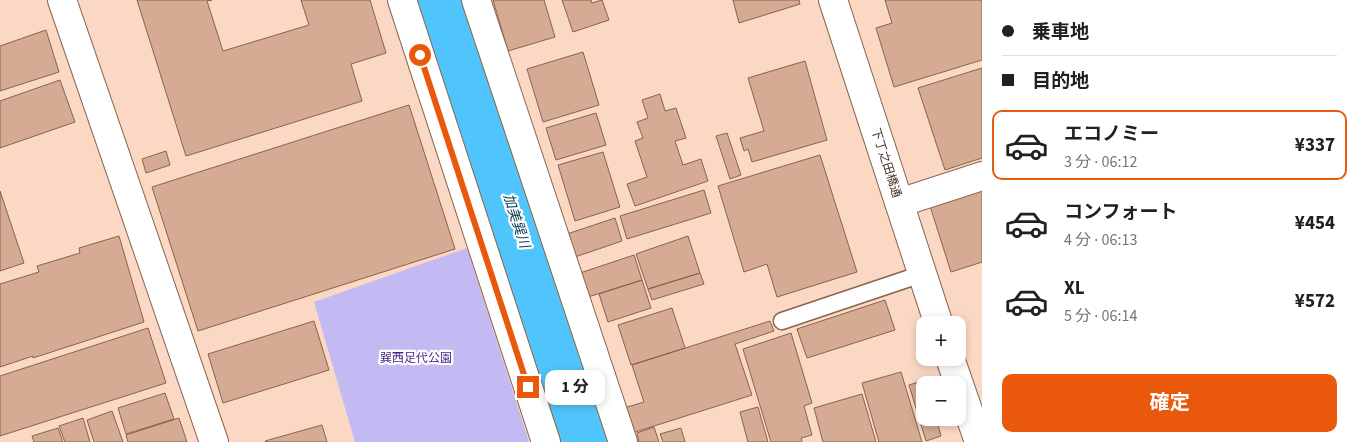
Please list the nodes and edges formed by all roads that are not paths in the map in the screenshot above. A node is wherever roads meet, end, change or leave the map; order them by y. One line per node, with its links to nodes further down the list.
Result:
1 (62, 0): 11 (street)
2 (402, 0): 12 (street)
3 (476, 0): 13 (street)
4 (834, 0): 6 (street, 下丁之田橋通)
5 (982, 176): 6 (street)
6 (899, 203): 7 (street, 下丁之田橋通)
7 (922, 274): 8 (street, 下丁之田橋通); 9 (lane)
8 (937, 316)
9 (782, 321)
10 (953, 366): 14 (street)
11 (214, 442)
12 (546, 442)
13 (623, 442)
14 (978, 442)

